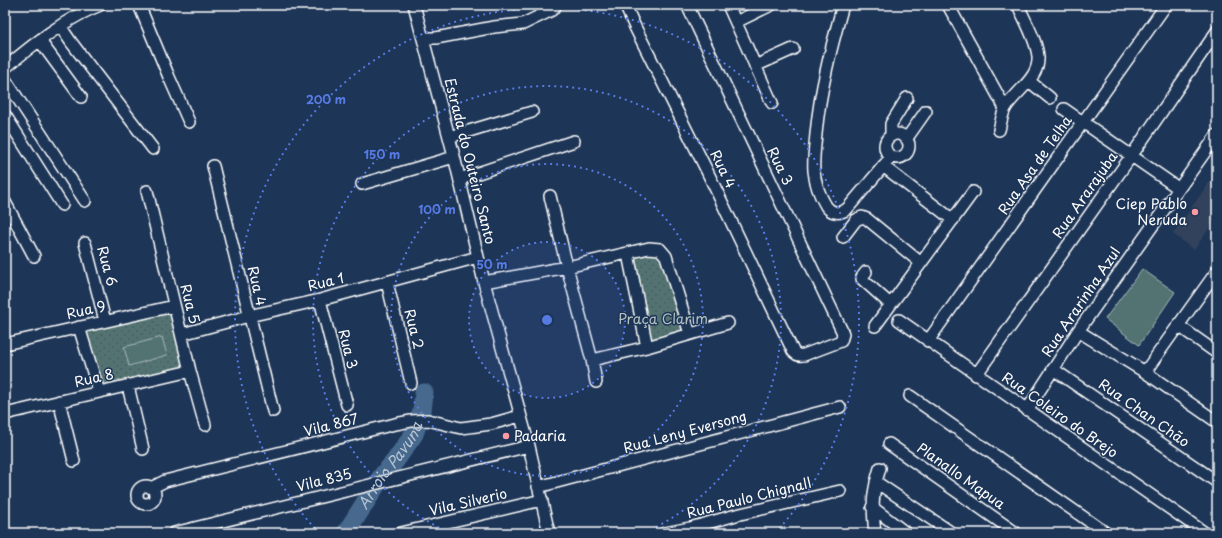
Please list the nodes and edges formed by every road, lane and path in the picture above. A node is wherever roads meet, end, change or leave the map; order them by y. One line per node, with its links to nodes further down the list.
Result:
1 (100, 5): 13 (street)
2 (139, 5): 33 (street)
3 (414, 5): 17 (street, Estrada do Outeiro Santo)
4 (556, 5): 17 (street)
5 (625, 5): 81 (street, Rua 4)
6 (687, 5): 81 (street, Rua 3)
7 (728, 5): 14 (street)
8 (771, 5): 14 (street)
9 (843, 5): 46 (street)
10 (948, 5): 28 (street)
11 (1018, 5): 23 (street)
12 (1166, 5): 34 (street, Rua Asa de Telha)
13 (81, 9): 15 (street)
14 (736, 22): 20 (street)
15 (60, 26): 18 (street); 41 (street)
16 (1217, 31): 42 (street, Rua Ararajuba)
17 (423, 38): 38 (street, Estrada do Outeiro Santo)
18 (40, 42): 21 (street); 24 (street)
19 (793, 49): 20 (street)
20 (755, 66): 27 (street)
21 (5, 68)
22 (5, 79): 53 (street)
23 (1029, 81): 26 (street); 28 (street)
24 (81, 97)
25 (907, 98): 37 (street)
26 (1050, 98)
27 (772, 103)
28 (1005, 108): 35 (street)
29 (1064, 109): 34 (street)
30 (926, 111): 39 (street)
31 (532, 112): 38 (street)
32 (5, 115): 55 (street)
33 (189, 122)
34 (1084, 122): 42 (street); 82 (street, Rua Asa de Telha)
35 (999, 130)
36 (1217, 135): 49 (street, Rua Ararinha Azul)
37 (891, 136): 39 (street); 44 (street)
38 (449, 137): 43 (street, Estrada do Outeiro Santo)
39 (907, 138): 44 (street)
40 (574, 141): 47 (street)
41 (153, 149)
42 (1132, 155): 49 (street); 90 (street, Rua Ararajuba)
43 (454, 157): 47 (street, Estrada do Outeiro Santo); 48 (street)
44 (891, 157): 46 (street)
45 (213, 166): 71 (street, Rua 4)
46 (883, 166): 56 (street)
47 (460, 179): 61 (street, Estrada do Outeiro Santo)
48 (362, 184)
49 (1178, 188): 78 (street, Rua Ararinha Azul)
50 (147, 191): 70 (street, Rua 5)
51 (973, 192): 56 (street)
52 (550, 196): 63 (street)
53 (85, 201)
54 (5, 202): 60 (street)
55 (62, 205)
56 (953, 220): 62 (street)
57 (843, 237): 62 (street)
58 (85, 243): 73 (street, Rua 6)
59 (628, 254): 63 (street); 80 (street); 84 (street)
60 (34, 256)
61 (478, 257): 66 (street, Rua 1); 67 (street, Estrada do Outeiro Santo)
62 (921, 263): 69 (street)
63 (567, 267): 67 (street); 86 (street)
64 (866, 272): 69 (street)
65 (1215, 277): 76 (street)
66 (387, 282): 68 (street, Rua 1); 92 (street, Rua 2)
67 (484, 282): 102 (street, Estrada do Outeiro Santo)
68 (320, 300): 71 (street, Rua 1); 97 (street, Rua 3)
69 (890, 304): 75 (street)
70 (174, 306): 73 (street, Rua 9); 79 (street, Rua 5)
71 (249, 316): 79 (street, Rua 1); 100 (street, Rua 4)
72 (899, 320): 82 (street, Rua Coleiro do Brejo)
73 (105, 321): 77 (street, Rua 9)
74 (728, 323): 80 (street)
75 (875, 326)
76 (1179, 326): 85 (street); 89 (street)
77 (79, 327): 83 (street, Rua 9); 94 (street)
78 (1078, 331): 87 (street, Rua Ararinha Azul); 89 (street)
79 (182, 334): 88 (street, Rua 5)
80 (690, 334): 84 (street)
81 (841, 341)
82 (928, 341): 90 (street, Rua Coleiro do Brejo)
83 (5, 344)
84 (647, 348): 86 (street)
85 (1217, 353)
86 (592, 360): 91 (street)
87 (1053, 369): 99 (street, Rua Ararinha Azul); 111 (street, Rua Chan Chão)
88 (190, 371): 93 (street, Rua 8); 104 (street, Rua 5)
89 (1145, 372): 103 (street)
90 (976, 375): 99 (street, Rua Coleiro do Brejo)
91 (596, 382)
92 (411, 383)
93 (128, 386): 94 (street, Rua 8); 107 (street)
94 (99, 392): 96 (street, Rua 8)
95 (910, 396): 125 (street)
96 (59, 401): 101 (street, Rua 8); 108 (street)
97 (347, 405)
98 (840, 407): 112 (street, Rua Leny Eversong)
99 (1027, 410): 126 (street, Rua Coleiro do Brejo)
100 (273, 412)
101 (5, 414)
102 (520, 416): 106 (street, Estrada do Outeiro Santo); 113 (street, Vila 867)
103 (1217, 422)
104 (205, 425)
105 (889, 444): 124 (street, Planallo Mapua)
106 (528, 446): 112 (street, Estrada do Outeiro Santo); 117 (street, Vila 835)
107 (143, 449)
108 (74, 461)
109 (880, 468): 110 (street)
110 (876, 482): 116 (street); 123 (street)
111 (1217, 482)
112 (538, 487): 115 (street, Estrada do Outeiro Santo)
113 (151, 488)
114 (840, 492): 120 (street, Rua Paulo Chignall)
115 (542, 500): 118 (street, Vila Silverio); 119 (street, Estrada do Outeiro Santo)
116 (872, 507): 121 (street); 122 (street)
117 (174, 533)
118 (401, 533)
119 (549, 533)
120 (664, 533)
121 (875, 533)
122 (906, 533)
123 (952, 533)
124 (1016, 533)
125 (1106, 533)
126 (1205, 533)

